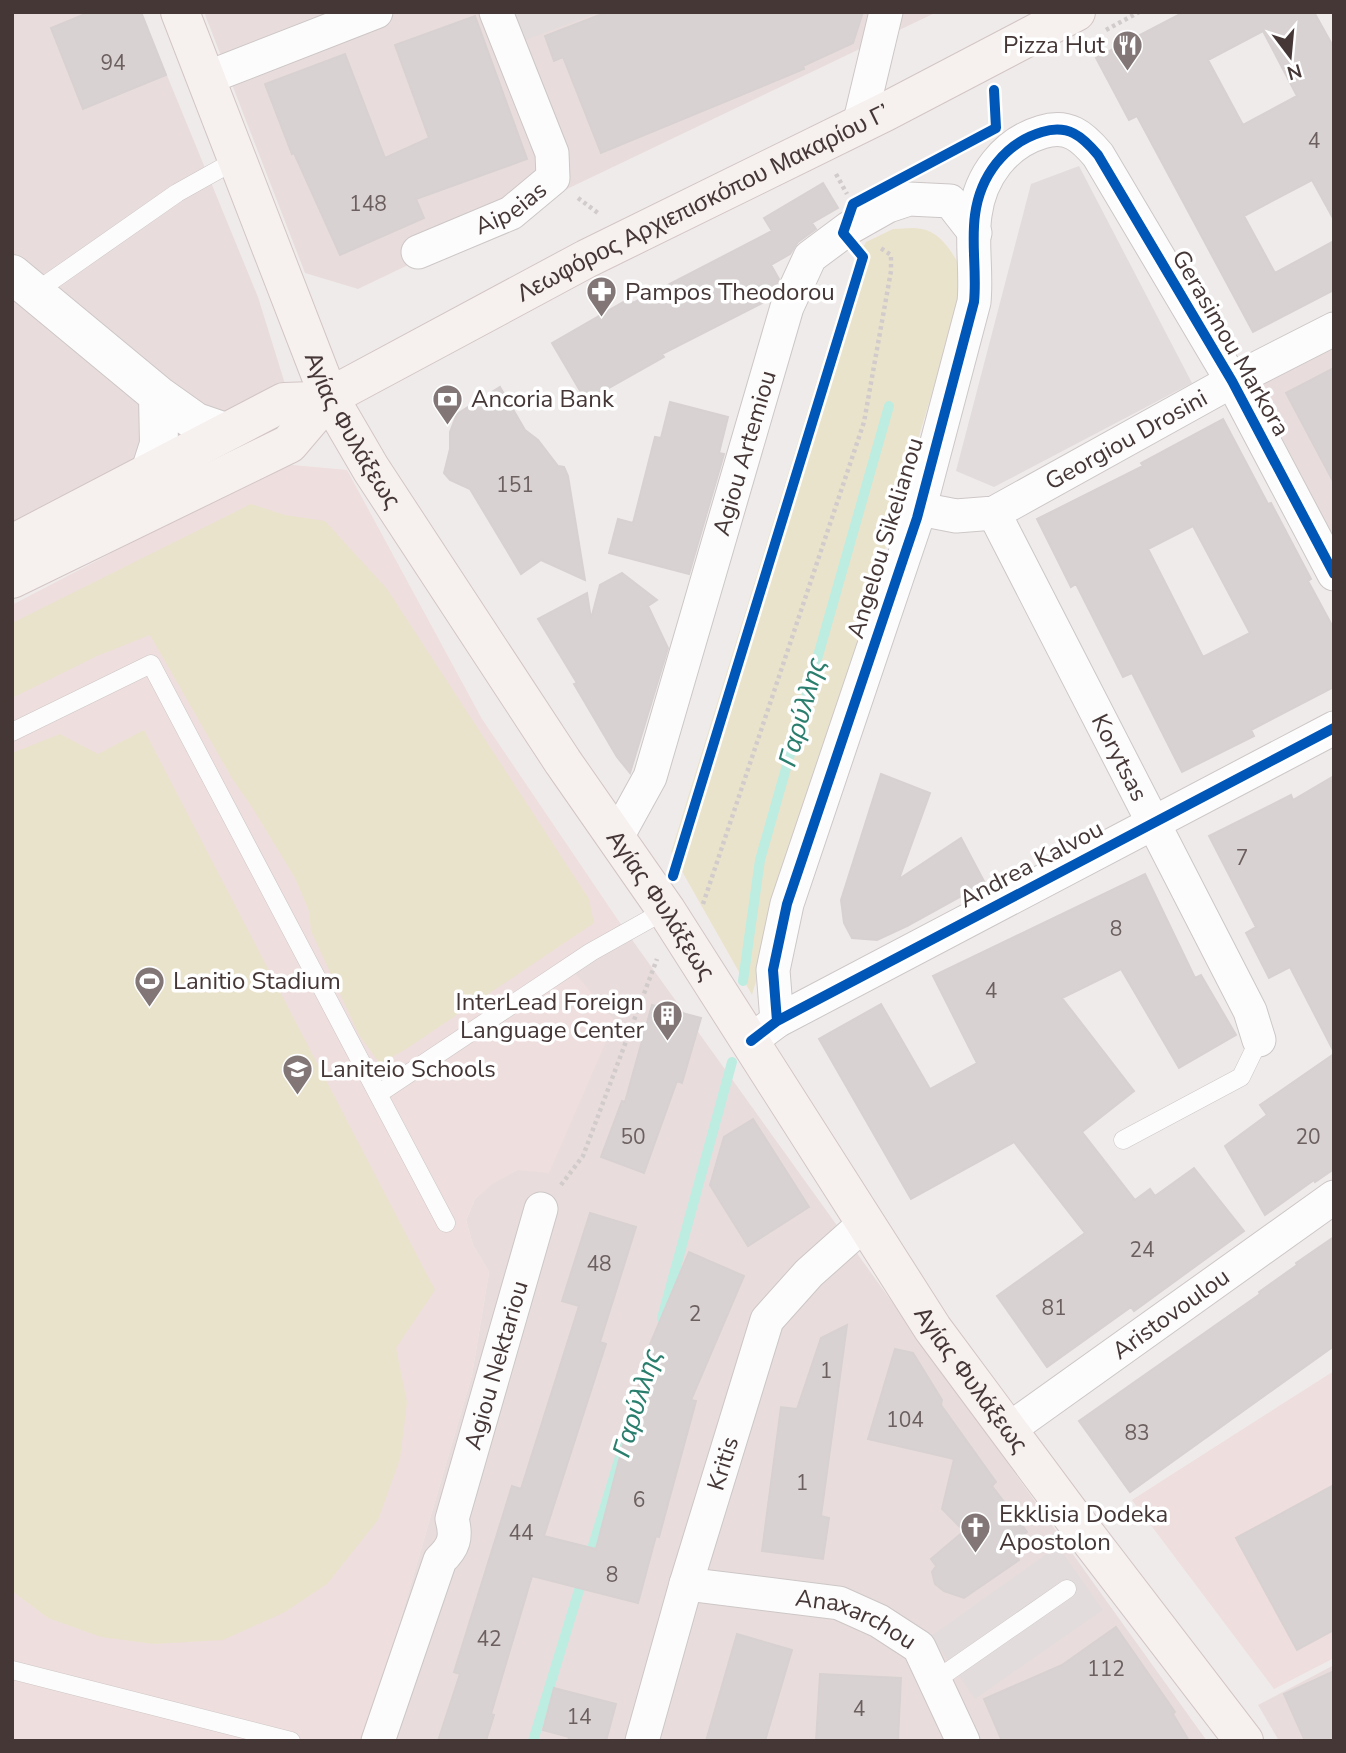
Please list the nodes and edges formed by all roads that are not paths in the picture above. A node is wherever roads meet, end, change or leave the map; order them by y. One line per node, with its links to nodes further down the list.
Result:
1 (180, 12): 6 (main road, Αγίας Φυλάξεως)
2 (376, 12): 6 (street)
3 (496, 12): 11 (street, Aipeias)
4 (886, 12): 7 (street)
5 (1076, 12): 7 (main road, Λεωφόρος Αρχιεπισκόπου Μακαρίου Γ’)
6 (204, 79): 9 (main road, Αγίας Φυλάξεως)
7 (859, 125): 16 (main road, Λεωφόρος Αρχιεπισκόπου Μακαρίου Γ’)
8 (1084, 138): 10 (street, Angelou Sikelianou); 14 (street, Gerasimou Markora)
9 (236, 160): 12 (lane); 16 (main road, Αγίας Φυλάξεως)
10 (975, 233): 19 (street, Angelou Sikelianou); 27 (street, Agiou Artemiou)
11 (418, 252)
12 (23, 283): 15 (street)
13 (1334, 329): 14 (street, Georgiou Drosini)
14 (1232, 381): 20 (street, Georgiou Drosini); 22 (street, Gerasimou Markora)
15 (158, 395): 17 (street); 18 (street)
16 (329, 397): 17 (main road, Λεωφόρος Αρχιεπισκόπου Μακαρίου Γ’); 23 (main road, Λεωφόρος Αρχιεπισκόπου Μακαρίου Γ’); 27 (main road, Αγίας Φυλάξεως)
17 (225, 432): 18 (main road, Λεωφόρος Αρχιεπισκόπου Μακαρίου Γ’)
18 (150, 472): 21 (main road, Λεωφόρος Αρχιεπισκόπου Μακαρίου Γ’)
19 (920, 509): 20 (street); 29 (street, Angelou Sikelianou)
20 (994, 513): 26 (street, Korytsas)
21 (12, 544)
22 (1334, 574)
23 (12, 579)
24 (1334, 728): 26 (street, Andrea Kalvou)
25 (12, 732): 31 (lane)
26 (1153, 824): 29 (street, Andrea Kalvou); 30 (street, Korytsas)
27 (617, 837): 28 (main road, Αγίας Φυλάξεως)
28 (684, 908): 29 (main road, Αγίας Φυλάξεως); 31 (lane)
29 (764, 1031): 36 (main road, Αγίας Φυλάξεως)
30 (1259, 1040): 32 (lane)
31 (378, 1094): 35 (lane)
32 (1123, 1140)
33 (1334, 1197): 37 (street, Aristovoulou)
34 (541, 1209): 43 (street, Agiou Nektariou)
35 (446, 1223)
36 (864, 1224): 37 (main road, Αγίας Φυλάξεως); 38 (street, Kritis)
37 (1007, 1430): 46 (main road, Αγίας Φυλάξεως)
38 (686, 1584): 41 (street, Anaxarchou); 44 (street, Kritis)
39 (1067, 1589): 41 (lane)
40 (12, 1671): 42 (lane)
41 (936, 1679): 45 (street, Anaxarchou)
42 (291, 1741)
43 (378, 1741)
44 (642, 1741)
45 (963, 1741)
46 (1244, 1741)

